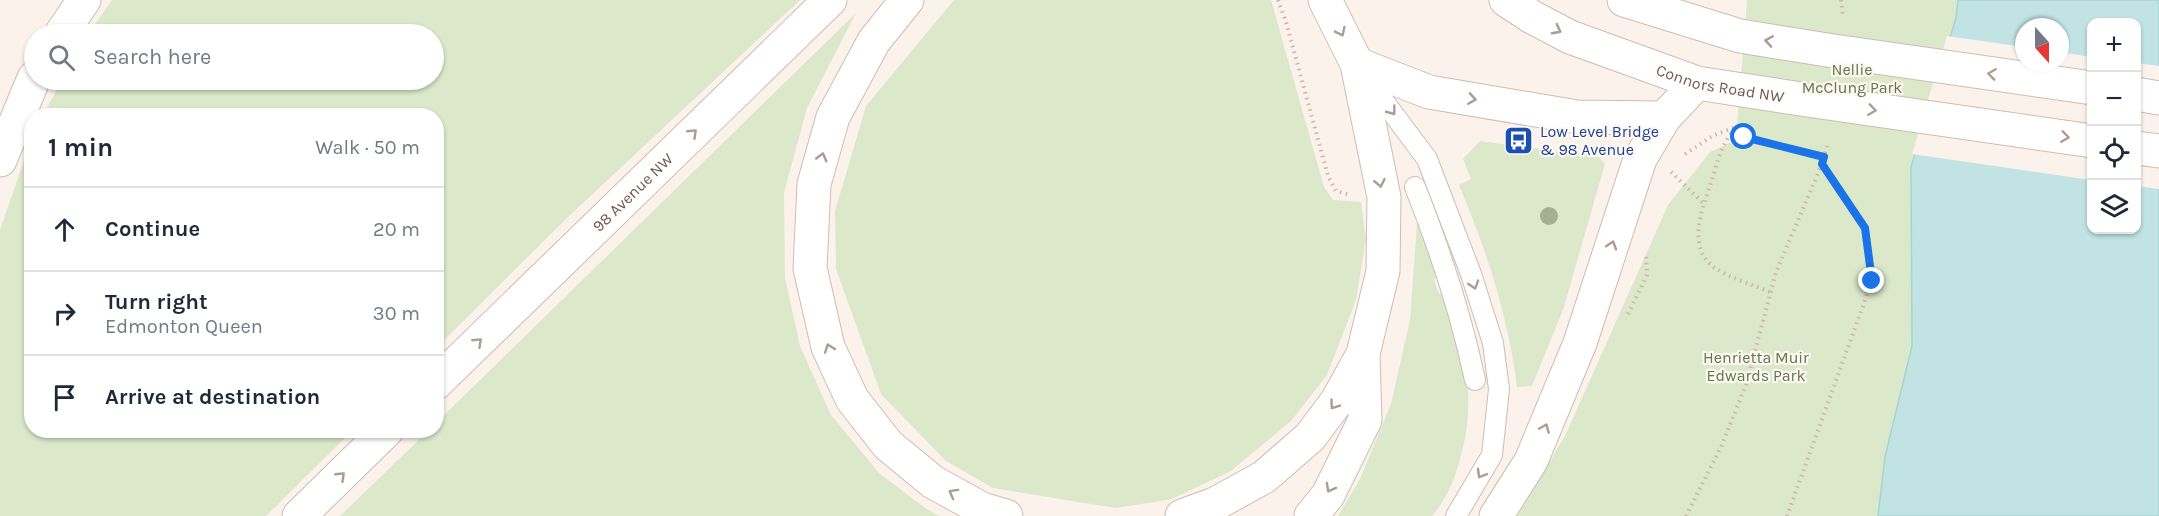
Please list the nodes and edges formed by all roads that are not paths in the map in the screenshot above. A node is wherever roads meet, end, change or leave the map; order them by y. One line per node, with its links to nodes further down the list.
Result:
1 (84, 0): 7 (main road)
2 (830, 0): 21 (main road, 98 Avenue NW, one-way to 2)
3 (907, 0): 25 (main road, one-way to 3)
4 (1325, 0): 8 (main road, one-way to 8)
5 (1506, 0): 9 (main road, Connors Road NW, one-way to 9)
6 (1624, 0): 10 (main road, one-way to 6, bridge)
7 (68, 24)
8 (1356, 64): 14 (main road, one-way to 14); 20 (main road, one-way to 20); 28 (lane, one-way to 28)
9 (1697, 83): 14 (main road); 15 (main road, Connors Road NW, one-way to 15, bridge)
10 (2087, 87)
11 (29, 90): 18 (main road)
12 (2141, 95): 13 (main road)
13 (2159, 98)
14 (1664, 118): 29 (main road, one-way to 14)
15 (2087, 140)
16 (2141, 149): 17 (main road)
17 (2159, 151)
18 (0, 160)
19 (1415, 187): 22 (lane)
20 (1363, 354): 26 (main road, one-way to 26); 27 (main road, one-way to 27)
21 (444, 375)
22 (1475, 380)
23 (379, 438): 24 (main road, one-way to 23)
24 (299, 516)
25 (1006, 516)
26 (1182, 516)
27 (1311, 516)
28 (1456, 516)
29 (1496, 516)

